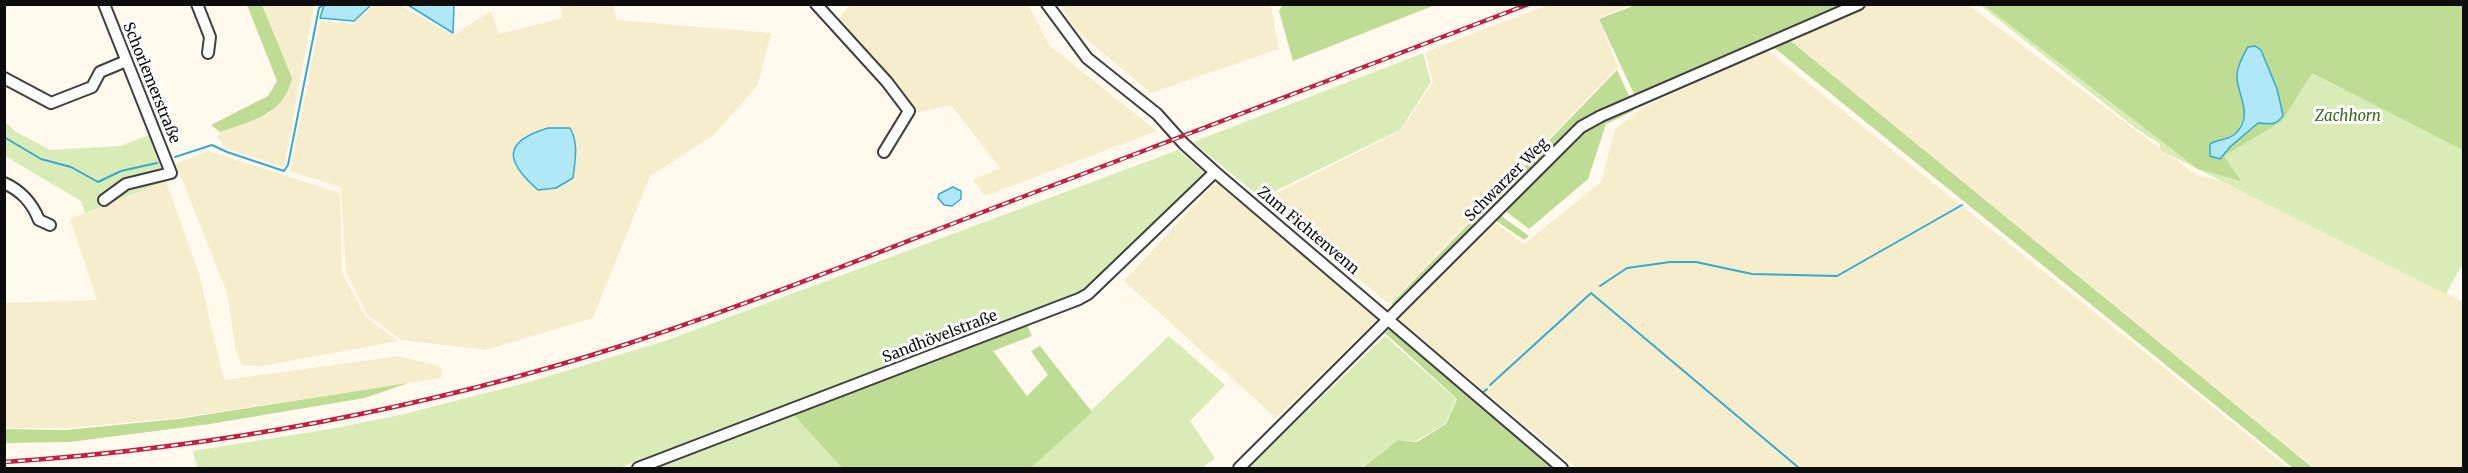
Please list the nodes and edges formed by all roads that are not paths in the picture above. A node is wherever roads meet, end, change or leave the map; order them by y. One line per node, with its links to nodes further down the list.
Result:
1 (104, 4): 7 (street, Schorlemerstraße)
2 (197, 4): 6 (street)
3 (816, 4): 9 (street)
4 (1047, 4): 10 (street, Zum Fichtenvenn)
5 (1859, 4): 14 (street, Schwarzer Weg)
6 (208, 53)
7 (126, 61): 8 (street); 12 (street, Schorlemerstraße)
8 (4, 78)
9 (885, 152)
10 (1215, 172): 14 (street, Zum Fichtenvenn); 15 (street, Sandhövelstraße)
11 (4, 183): 13 (street)
12 (104, 200)
13 (51, 225)
14 (1390, 320): 16 (street, Schwarzer Weg); 17 (street, Zum Fichtenvenn)
15 (638, 468)
16 (1239, 468)
17 (1562, 468)

